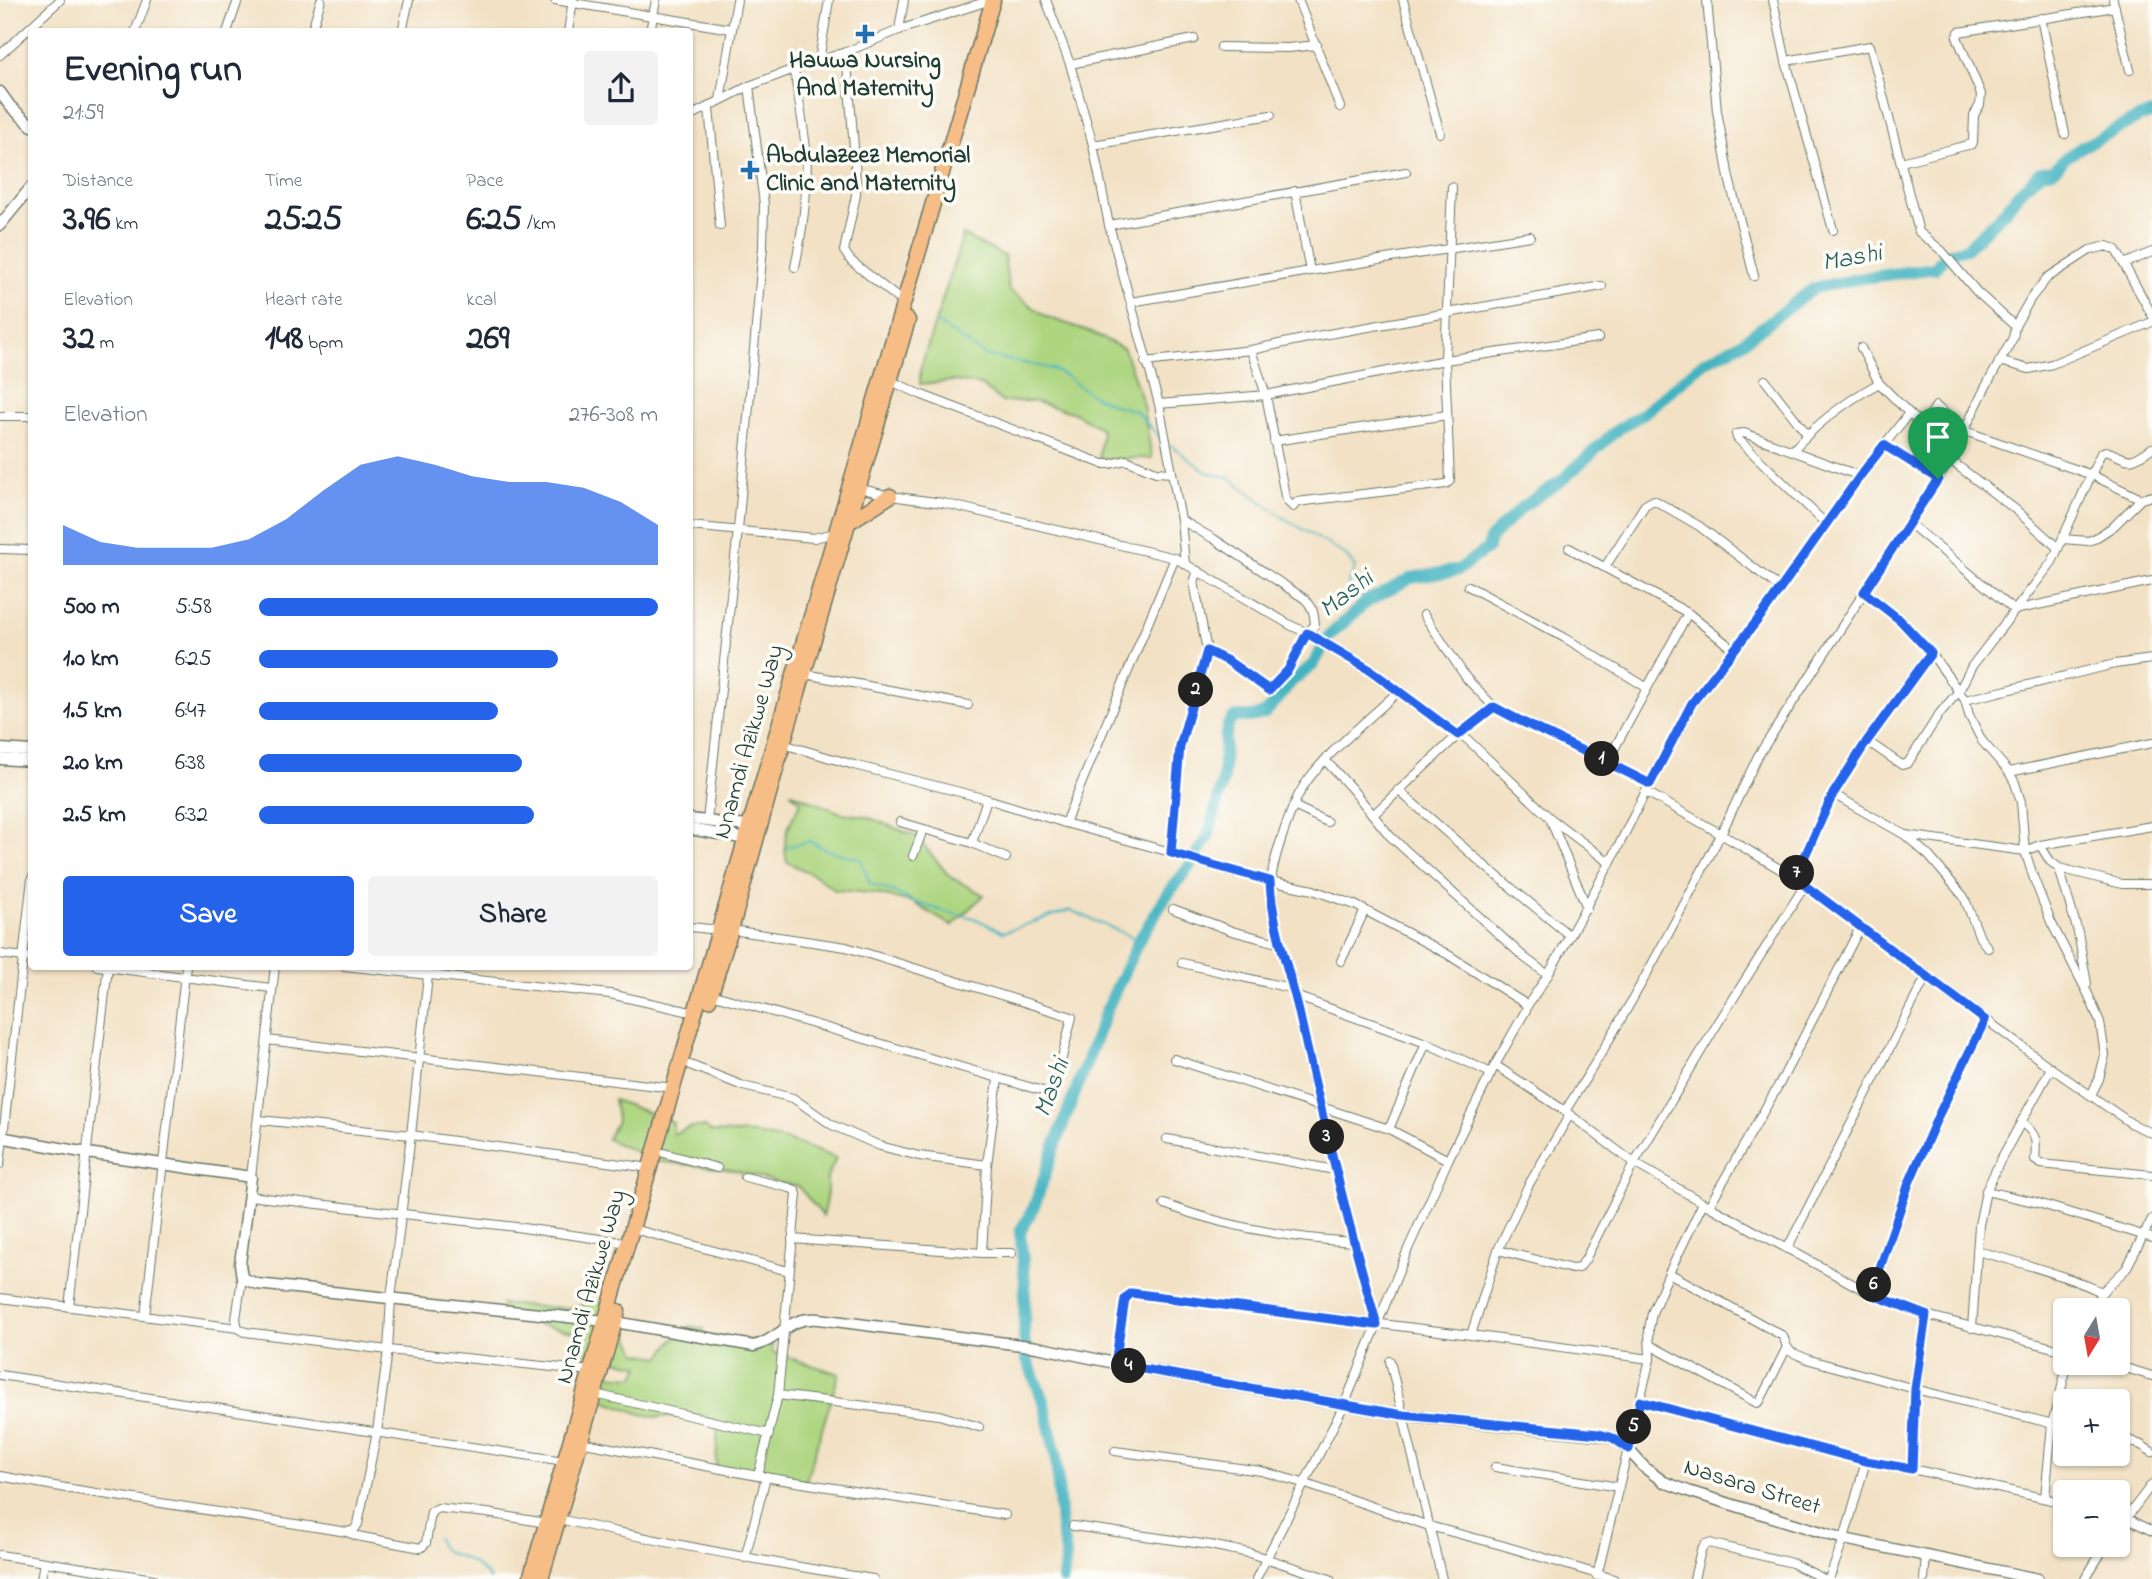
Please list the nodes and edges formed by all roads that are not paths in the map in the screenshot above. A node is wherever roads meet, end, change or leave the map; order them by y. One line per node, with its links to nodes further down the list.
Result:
1 (60, 0): 22 (street)
2 (147, 0): 23 (street)
3 (238, 0): 24 (street)
4 (321, 0): 25 (street)
5 (410, 0): 26 (street)
6 (555, 0): 18 (street)
7 (656, 0): 20 (street)
8 (737, 0): 30 (street)
9 (828, 0): 37 (street)
10 (904, 0): 31 (street)
11 (992, 0): 31 (street); 71 (highway, Nnamdi Azikwe Way)
12 (1002, 0): 83 (highway, Nnamdi Azikwe Way)
13 (1046, 0): 39 (street)
14 (1299, 0): 33 (street)
15 (1402, 0): 50 (street)
16 (1707, 0): 68 (street)
17 (1773, 0): 38 (street)
18 (573, 1): 20 (street); 27 (street)
19 (2114, 4): 21 (street); 41 (street)
20 (652, 16): 28 (street); 30 (street)
21 (2041, 18): 51 (street); 53 (street)
22 (29, 28)
23 (136, 28)
24 (228, 28)
25 (312, 28)
26 (403, 28)
27 (569, 28)
28 (650, 28)
29 (28, 29): 36 (street)
30 (731, 29): 44 (street)
31 (899, 30): 35 (street)
32 (1194, 39): 39 (street)
33 (1317, 45): 34 (street); 46 (street)
34 (1221, 47)
35 (846, 52): 37 (street); 71 (street)
36 (0, 55)
37 (819, 61): 40 (street)
38 (1786, 61): 53 (street); 61 (street)
39 (1070, 64): 52 (street)
40 (794, 69): 42 (street); 66 (street)
41 (2130, 70)
42 (749, 86): 44 (street); 111 (street)
43 (0, 92): 49 (street)
44 (720, 100): 45 (street)
45 (709, 107): 47 (street); 60 (street)
46 (1340, 107)
47 (693, 115)
48 (1270, 115): 52 (street)
49 (28, 122)
50 (1440, 133)
51 (2065, 134)
52 (1093, 145): 59 (street)
53 (1901, 162): 75 (street)
54 (1406, 172): 57 (street)
55 (1451, 187): 63 (street)
56 (28, 191): 58 (street)
57 (1295, 191): 59 (street); 67 (street)
58 (0, 225)
59 (1109, 225): 70 (street)
60 (720, 226)
61 (1833, 230)
62 (1530, 236): 63 (street)
63 (1450, 248): 67 (street); 72 (street)
64 (2152, 253): 65 (street)
65 (2124, 264): 73 (street); 75 (street)
66 (795, 267)
67 (1310, 271): 70 (street)
68 (1754, 276)
69 (1602, 286): 72 (street)
70 (1131, 302): 81 (street)
71 (904, 303): 112 (highway, Nnamdi Azikwe Way)
72 (1448, 312): 78 (street); 79 (street)
73 (2152, 315)
74 (2152, 322): 80 (street)
75 (2015, 326): 80 (street)
76 (1598, 338): 79 (street)
77 (1861, 348): 84 (street)
78 (1251, 350): 81 (street); 85 (street)
79 (1445, 360): 85 (street); 88 (street)
80 (2000, 361): 91 (street)
81 (1145, 362): 86 (street)
82 (1765, 380): 92 (street)
83 (891, 381): 98 (street); 102 (highway, Nnamdi Azikwe Way)
84 (1879, 383): 87 (street); 92 (street)
85 (1266, 395): 86 (street); 93 (street)
86 (1159, 404): 98 (street)
87 (1909, 413): 91 (street); 94 (street)
88 (1447, 415): 93 (street); 93 (street)
89 (0, 416): 90 (street)
90 (28, 416)
91 (1965, 430): 97 (street); 99 (street)
92 (1807, 434): 96 (street)
93 (1274, 441)
94 (1884, 445): 100 (street); 101 (street)
95 (2152, 448): 99 (street)
96 (1793, 450): 100 (street); 108 (street)
97 (1950, 460): 101 (street); 115 (street)
98 (1171, 469): 106 (street)
99 (2092, 475): 105 (street); 113 (street)
100 (1860, 476): 108 (street)
101 (1938, 479): 109 (street)
102 (859, 488): 103 (street); 107 (highway, Nnamdi Azikwe Way)
103 (890, 496): 107 (highway); 118 (street)
104 (2152, 496): 105 (street)
105 (2141, 499): 113 (street)
106 (1181, 520): 119 (street); 129 (street)
107 (849, 523): 134 (highway, Nnamdi Azikwe Way)
108 (1826, 524): 124 (street)
109 (1910, 524): 125 (street); 126 (street)
110 (693, 526): 111 (street)
111 (738, 530): 112 (street); 161 (street)
112 (835, 533): 168 (highway, Nnamdi Azikwe Way)
113 (2063, 539): 115 (street)
114 (1569, 548): 120 (street)
115 (2058, 548): 126 (street)
116 (0, 549): 117 (street)
117 (28, 550)
118 (1175, 558): 119 (street); 164 (street)
119 (1185, 564): 121 (street)
120 (1605, 567): 124 (street); 127 (street)
121 (1198, 571): 129 (street); 131 (street)
122 (2152, 581): 126 (street)
123 (1468, 586): 135 (street)
124 (1779, 587): 130 (street)
125 (1864, 592): 132 (street); 169 (street)
126 (2014, 610): 137 (street)
127 (1688, 613): 130 (street); 135 (street)
128 (1424, 615): 140 (street)
129 (1311, 635): 131 (street); 136 (street)
130 (1734, 649): 152 (street)
131 (1207, 651): 174 (street)
132 (1931, 653): 137 (street); 142 (street)
133 (2152, 659): 138 (street)
134 (806, 674): 139 (street); 144 (highway, Nnamdi Azikwe Way)
135 (1646, 687): 150 (street)
136 (1399, 691): 141 (street); 148 (street)
137 (1959, 691): 138 (street); 142 (street)
138 (1965, 701): 151 (street)
139 (968, 705)
140 (1494, 707): 141 (street); 150 (street)
141 (1458, 735): 153 (street); 159 (street)
142 (1867, 741): 155 (street)
143 (2152, 743): 151 (street)
144 (783, 744): 156 (street); 168 (highway, Nnamdi Azikwe Way)
145 (0, 750): 146 (street)
146 (28, 751)
147 (0, 759): 149 (street)
148 (1325, 760): 157 (street); 158 (street)
149 (28, 761)
150 (1607, 762): 152 (street)
151 (2009, 772): 173 (street)
152 (1650, 784): 154 (street)
153 (1398, 790): 158 (street); 189 (street)
154 (1645, 793): 169 (street); 177 (street)
155 (1833, 794): 170 (street); 179 (street)
156 (987, 799): 164 (street); 171 (street)
157 (1294, 806): 163 (street); 180 (street)
158 (1373, 816): 201 (street)
159 (1550, 818): 177 (street); 183 (street)
160 (693, 819): 161 (street)
161 (707, 821): 168 (street)
162 (900, 822): 167 (street)
163 (1327, 822)
164 (1065, 823): 174 (street)
165 (2152, 826): 172 (street)
166 (693, 829): 168 (street)
167 (923, 830): 171 (street); 175 (street)
168 (753, 833): 188 (highway, Nnamdi Azikwe Way)
169 (1721, 834): 179 (street); 222 (street)
170 (1905, 835): 173 (street); 191 (street)
171 (972, 843): 176 (street)
172 (2040, 845): 173 (street); 178 (street)
173 (2025, 851): 206 (street)
174 (1171, 853): 180 (street)
175 (913, 856)
176 (1006, 858)
177 (1610, 863): 183 (street)
178 (2059, 868): 181 (street); 206 (street)
179 (1795, 878): 182 (street)
180 (1270, 881): 185 (street); 190 (street)
181 (2152, 884)
182 (1805, 885): 186 (street); 233 (street)
183 (1587, 908): 189 (street)
184 (1173, 909): 190 (street)
185 (1364, 910): 194 (street); 208 (street)
186 (1861, 926): 202 (street); 246 (street)
187 (693, 927): 188 (street)
188 (726, 930): 207 (highway, Nnamdi Azikwe Way); 209 (highway, Nnamdi Azikwe Way); 218 (street)
189 (1570, 936): 201 (street)
190 (1281, 944): 205 (street)
191 (1988, 948)
192 (0, 954): 193 (street)
193 (27, 957): 228 (street)
194 (1341, 961)
195 (1182, 963): 205 (street)
196 (108, 970): 230 (street)
197 (129, 970): 203 (street)
198 (186, 970): 203 (street)
199 (274, 970): 204 (street)
200 (429, 970): 209 (street); 213 (street)
201 (1548, 975): 208 (street)
202 (1927, 975): 210 (street); 254 (street)
203 (185, 978): 204 (street); 235 (street)
204 (271, 988): 211 (street)
205 (1294, 993): 212 (street); 221 (street)
206 (2088, 993): 220 (street)
207 (711, 994): 215 (highway, Nnamdi Azikwe Way); 218 (street)
208 (1527, 1006): 217 (street)
209 (695, 1013): 219 (highway, Nnamdi Azikwe Way)
210 (1985, 1020): 216 (street); 263 (street)
211 (267, 1040): 213 (street); 223 (street)
212 (1426, 1043): 217 (street); 225 (street)
213 (418, 1058): 219 (street); 227 (street)
214 (1174, 1059): 221 (street)
215 (690, 1065): 231 (highway, Nnamdi Azikwe Way); 236 (street)
216 (2051, 1068): 220 (street); 224 (street)
217 (1493, 1069): 222 (street); 232 (street)
218 (998, 1079): 236 (street)
219 (674, 1088): 237 (highway, Nnamdi Azikwe Way)
220 (2091, 1095): 226 (street)
221 (1320, 1106): 225 (street); 239 (street)
222 (1567, 1113): 233 (street); 255 (street)
223 (259, 1120): 227 (street); 241 (street)
224 (2021, 1122): 240 (street); 243 (street)
225 (1389, 1129): 232 (street)
226 (2152, 1133)
227 (411, 1135): 237 (street); 247 (street)
228 (1, 1137): 230 (street); 234 (street)
229 (1167, 1139): 239 (street)
230 (87, 1153): 235 (street); 267 (street)
231 (664, 1153): 238 (street); 249 (highway, Nnamdi Azikwe Way)
232 (1448, 1160): 271 (street)
233 (1634, 1163): 246 (street); 255 (street)
234 (0, 1164)
235 (163, 1164): 241 (street); 269 (street)
236 (987, 1165): 257 (street)
237 (650, 1168): 253 (highway, Nnamdi Azikwe Way)
238 (717, 1168)
239 (1335, 1170): 252 (street)
240 (2152, 1175)
241 (251, 1177): 244 (street)
242 (745, 1177): 251 (street)
243 (1986, 1191): 250 (street); 256 (street)
244 (249, 1196): 247 (street); 261 (street)
245 (1164, 1204): 252 (street)
246 (1706, 1205): 254 (street); 260 (street)
247 (402, 1213): 253 (street); 265 (street)
248 (2152, 1219): 250 (street)
249 (641, 1231): 259 (street); 270 (highway, Nnamdi Azikwe Way)
250 (2148, 1237): 262 (street)
251 (792, 1239): 257 (street); 259 (street)
252 (1353, 1242): 271 (street)
253 (628, 1243): 270 (highway, Nnamdi Azikwe Way)
254 (1787, 1249): 263 (street)
255 (1498, 1250): 275 (street)
256 (1977, 1251): 262 (street); 273 (street)
257 (982, 1253): 258 (street)
258 (1012, 1253)
259 (788, 1270): 274 (street)
260 (1669, 1273): 276 (street); 277 (street)
261 (242, 1278): 265 (street, Nasara Street); 272 (street)
262 (2102, 1292): 266 (street)
263 (1871, 1294): 268 (street)
264 (0, 1298): 267 (street)
265 (391, 1298): 270 (street, Nasara Street); 279 (street)
266 (2099, 1298)
267 (69, 1307): 269 (street)
268 (1926, 1315): 273 (street); 288 (street)
269 (145, 1316): 272 (street)
270 (610, 1321): 274 (street, Nasara Street); 284 (highway, Nnamdi Azikwe Way); 289 (highway, Nnamdi Azikwe Way)
271 (1377, 1325): 275 (street); 282 (street); 292 (street)
272 (238, 1328): 279 (street)
273 (1972, 1328): 278 (street)
274 (782, 1331): 282 (street, Nasara Street); 290 (street)
275 (1471, 1335): 280 (street)
276 (1650, 1345): 277 (street); 280 (street)
277 (1787, 1347): 288 (street)
278 (2053, 1348)
279 (388, 1350): 284 (street); 296 (street)
280 (1650, 1359): 291 (street)
281 (1390, 1361): 293 (street)
282 (1115, 1364): 292 (street, Nasara Street)
283 (2130, 1369): 287 (street)
284 (591, 1371): 303 (highway, Nnamdi Azikwe Way)
285 (0, 1375): 296 (street)
286 (2065, 1376): 294 (street)
287 (2152, 1376)
288 (1915, 1389): 294 (street); 306 (street)
289 (595, 1394): 297 (street); 299 (highway, Nnamdi Azikwe Way)
290 (778, 1395): 295 (street); 297 (street)
291 (1640, 1401): 300 (street); 304 (street)
292 (1345, 1403): 293 (street, Nasara Street); 309 (street)
293 (1403, 1415): 300 (street, Nasara Street); 319 (street)
294 (2052, 1424): 312 (street)
295 (979, 1427)
296 (377, 1432): 303 (street); 321 (street)
297 (769, 1434): 308 (street)
298 (2130, 1441): 302 (street)
299 (580, 1442): 308 (street); 316 (highway, Nnamdi Azikwe Way)
300 (1629, 1449): 311 (street); 322 (street, Nasara Street)
301 (1115, 1451): 309 (street)
302 (2152, 1452)
303 (564, 1461): 316 (highway, Nnamdi Azikwe Way)
304 (1866, 1461): 306 (street); 322 (street)
305 (1495, 1467): 311 (street)
306 (1912, 1469): 312 (street)
307 (0, 1476): 321 (street)
308 (762, 1477): 315 (street); 327 (street)
309 (1303, 1483): 319 (street); 325 (street)
310 (2152, 1484): 314 (street)
311 (1619, 1487): 329 (street)
312 (2045, 1498): 313 (street)
313 (2053, 1500)
314 (2130, 1508)
315 (1005, 1514)
316 (552, 1521): 321 (street); 327 (street); 332 (highway, Nnamdi Azikwe Way); 333 (highway, Nnamdi Azikwe Way)
317 (2130, 1521): 320 (street)
318 (1073, 1526): 325 (street)
319 (1429, 1526): 329 (street); 337 (street)
320 (2152, 1531)
321 (347, 1532)
322 (1844, 1539): 324 (street, Nasara Street); 340 (street)
323 (0, 1555): 328 (street)
324 (1926, 1555): 341 (street); 342 (street, Nasara Street)
325 (1268, 1557): 335 (street); 336 (street)
326 (2099, 1557): 343 (street)
327 (745, 1558): 334 (street)
328 (44, 1562): 330 (street); 331 (street)
329 (1597, 1577): 338 (street)
330 (41, 1579)
331 (154, 1579)
332 (530, 1579)
333 (541, 1579)
334 (873, 1579)
335 (1256, 1579)
336 (1330, 1579)
337 (1442, 1579)
338 (1614, 1579)
339 (1694, 1579): 340 (street)
340 (1827, 1579)
341 (1924, 1579)
342 (2038, 1579)
343 (2085, 1579)

